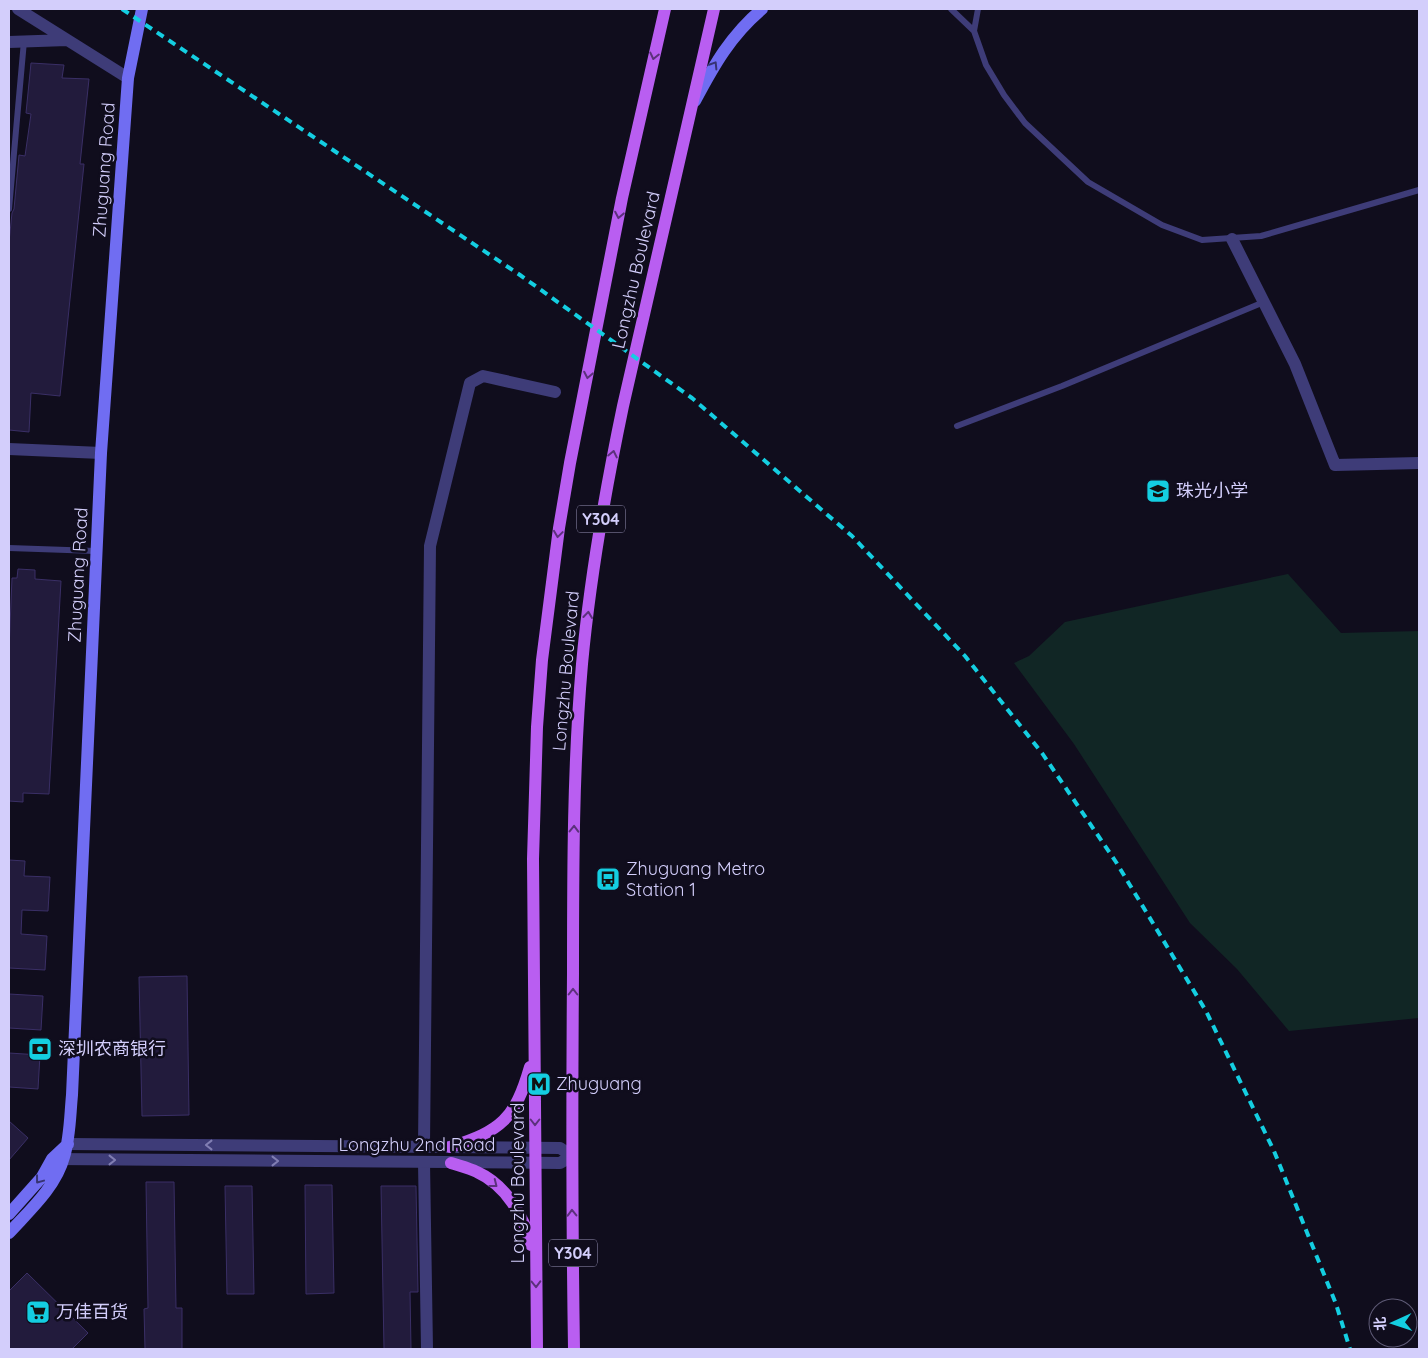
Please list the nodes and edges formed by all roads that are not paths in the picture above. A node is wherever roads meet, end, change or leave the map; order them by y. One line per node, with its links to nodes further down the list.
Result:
1 (18, 9): 9 (street)
2 (142, 9): 12 (main road, Zhuguang Road)
3 (664, 9): 25 (main road, Longzhu Boulevard, one-way to 25)
4 (714, 9): 13 (main road, Longzhu Boulevard / Y304)
5 (762, 9): 13 (main road, one-way to 5)
6 (952, 9): 8 (lane)
7 (978, 9): 8 (lane)
8 (974, 31): 16 (lane)
9 (67, 40): 10 (street); 12 (street)
10 (24, 41): 11 (street); 15 (lane)
11 (9, 42)
12 (128, 78): 21 (main road, Zhuguang Road)
13 (691, 108): 30 (main road, Longzhu Boulevard / Y304, one-way to 13)
14 (1419, 190): 16 (lane)
15 (9, 209)
16 (1232, 239): 17 (street)
17 (1264, 302): 19 (lane); 22 (street)
18 (556, 392): 27 (street)
19 (957, 426)
20 (9, 449): 21 (street)
21 (101, 452): 24 (main road, Zhuguang Road)
22 (1419, 463)
23 (9, 548): 24 (lane)
24 (96, 551): 26 (main road, Zhuguang Road)
25 (534, 1055): 28 (main road); 29 (main road, Longzhu Boulevard, one-way to 29)
26 (68, 1144): 27 (street, Longzhu 2nd Road, one-way to 26); 31 (main road, Zhuguang Road)
27 (424, 1146): 28 (street, Longzhu 2nd Road)
28 (450, 1146): 29 (street, Longzhu 2nd Road)
29 (535, 1148): 30 (street, Longzhu 2nd Road); 34 (main road, Longzhu Boulevard)
30 (572, 1156): 34 (street, Longzhu 2nd Road); 40 (main road, Longzhu Boulevard / Y304, one-way to 30)
31 (58, 1160): 32 (street, Longzhu 2nd Road, one-way to 32); 35 (main road, Zhuguang Road, one-way to 35); 36 (main road, Zhuguang Road)
32 (424, 1162): 33 (street, Longzhu 2nd Road); 38 (street)
33 (451, 1163): 34 (street, Longzhu 2nd Road); 37 (main road, one-way to 37)
34 (535, 1163): 37 (main road, Longzhu Boulevard)
35 (9, 1214)
36 (9, 1233)
37 (536, 1263): 39 (main road, Longzhu Boulevard, one-way to 39)
38 (427, 1349)
39 (537, 1349)
40 (574, 1349)

